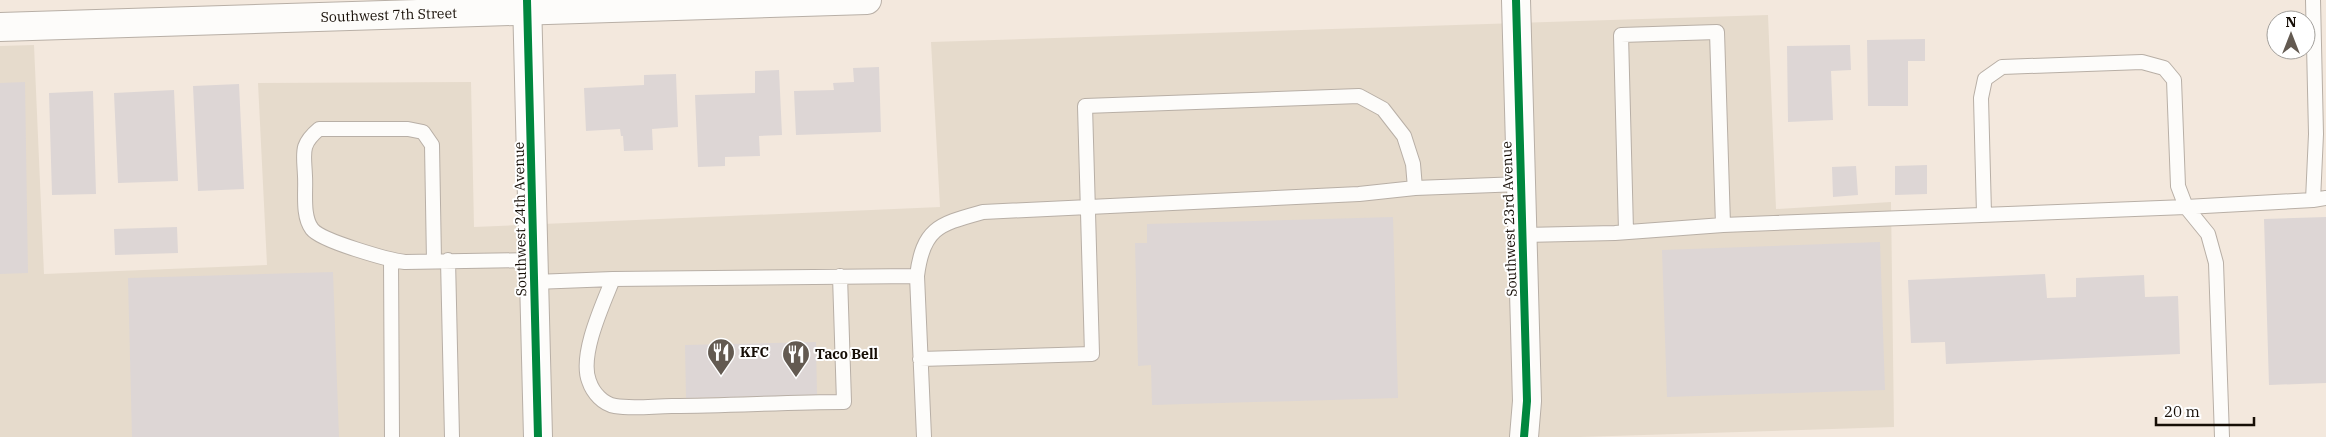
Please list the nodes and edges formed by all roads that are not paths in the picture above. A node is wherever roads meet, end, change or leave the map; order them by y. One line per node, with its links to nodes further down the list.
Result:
1 (867, 0): 4 (main road, Southwest 7th Street)
2 (1516, 0): 7 (main road, Southwest 23rd Avenue)
3 (2313, 0): 6 (lane)
4 (527, 5): 5 (main road, Southwest 7th Street); 18 (main road, Southwest 24th Avenue)
5 (0, 27)
6 (2320, 56): 9 (lane)
7 (1521, 184): 8 (lane); 15 (main road, Southwest 23rd Avenue)
8 (1415, 188): 10 (lane); 10 (lane)
9 (2320, 199): 11 (lane)
10 (1089, 207): 20 (lane); 22 (lane)
11 (2186, 208): 12 (lane); 12 (lane); 28 (lane)
12 (1984, 214): 13 (lane)
13 (1723, 225): 14 (lane); 14 (lane)
14 (1626, 231): 15 (lane)
15 (1522, 235): 27 (main road, Southwest 23rd Avenue)
16 (391, 260): 17 (lane); 17 (lane); 23 (lane)
17 (441, 260): 18 (lane); 24 (lane)
18 (534, 271): 21 (lane); 25 (main road, Southwest 24th Avenue)
19 (840, 276): 20 (lane); 21 (lane); 21 (lane)
20 (917, 276): 22 (lane)
21 (613, 279)
22 (920, 360): 26 (lane)
23 (392, 437)
24 (452, 437)
25 (538, 437)
26 (924, 437)
27 (1524, 437)
28 (2222, 437)

